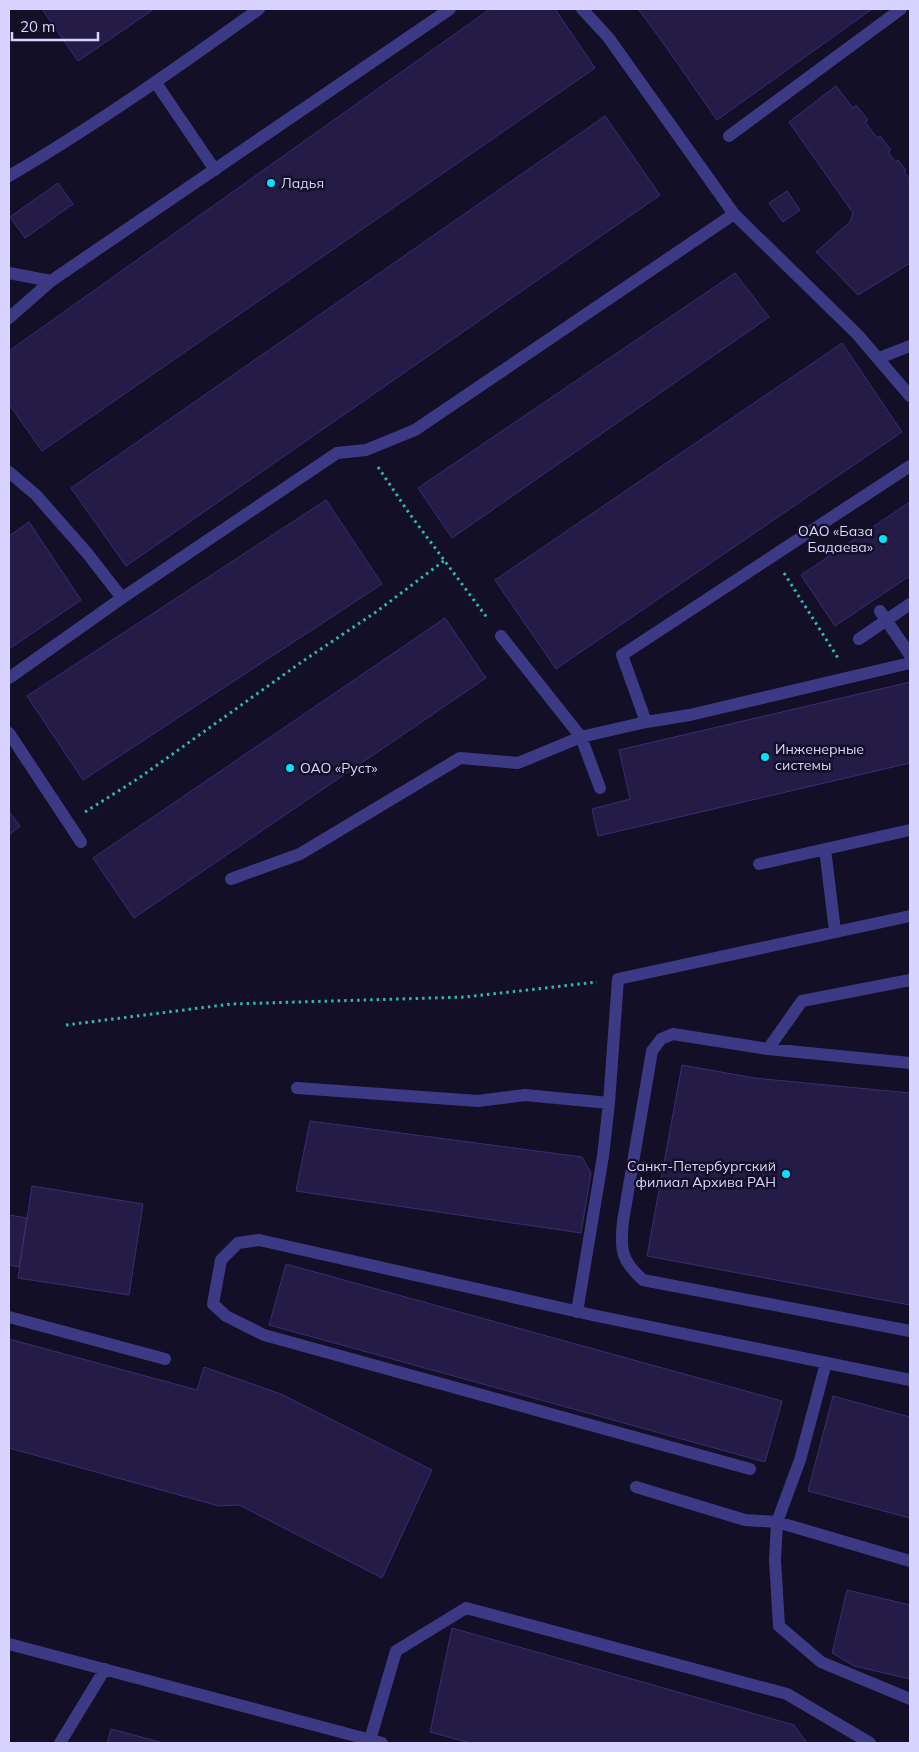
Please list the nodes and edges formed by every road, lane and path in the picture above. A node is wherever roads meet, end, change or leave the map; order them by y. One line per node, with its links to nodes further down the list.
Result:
1 (259, 9): 5 (lane)
2 (450, 9): 7 (lane)
3 (582, 9): 9 (lane)
4 (901, 9): 6 (lane)
5 (156, 83): 7 (lane); 8 (lane)
6 (729, 136)
7 (215, 170): 11 (lane)
8 (9, 176)
9 (734, 214): 14 (lane); 16 (lane)
10 (9, 273): 11 (lane)
11 (51, 281): 12 (lane)
12 (9, 318)
13 (910, 346): 14 (lane)
14 (879, 358): 15 (lane)
15 (910, 396)
16 (366, 450): 20 (path); 21 (lane)
17 (910, 466): 19 (lane)
18 (9, 472): 21 (lane)
19 (774, 556): 29 (path); 30 (lane)
20 (445, 560): 24 (path); 34 (path)
21 (122, 598): 28 (lane)
22 (910, 604): 23 (lane)
23 (883, 616): 25 (lane); 26 (lane)
24 (501, 636): 32 (lane)
25 (859, 640)
26 (910, 655)
27 (910, 664): 29 (lane)
28 (9, 678)
29 (851, 678): 30 (lane)
30 (646, 722): 32 (lane)
31 (9, 733): 34 (lane)
32 (580, 737): 33 (lane); 39 (lane)
33 (600, 788)
34 (68, 822): 36 (lane)
35 (910, 830): 37 (lane)
36 (82, 842)
37 (825, 849): 38 (lane); 41 (lane)
38 (759, 864)
39 (231, 880)
40 (910, 916): 41 (lane)
41 (835, 931): 42 (lane)
42 (618, 979): 44 (path); 48 (lane)
43 (910, 980): 45 (lane)
44 (66, 1025)
45 (768, 1049): 46 (lane); 51 (lane)
46 (910, 1063)
47 (297, 1088): 48 (lane)
48 (609, 1103): 49 (lane)
49 (577, 1312): 53 (lane); 55 (lane)
50 (9, 1317): 52 (lane)
51 (910, 1331)
52 (165, 1359)
53 (826, 1363): 54 (lane); 57 (lane)
54 (910, 1380)
55 (750, 1468)
56 (636, 1487): 57 (lane)
57 (777, 1522): 58 (lane); 61 (lane)
58 (910, 1561)
59 (9, 1644): 60 (lane)
60 (105, 1669): 62 (lane); 63 (lane)
61 (910, 1699)
62 (376, 1742): 64 (lane)
63 (60, 1743)
64 (870, 1743)

